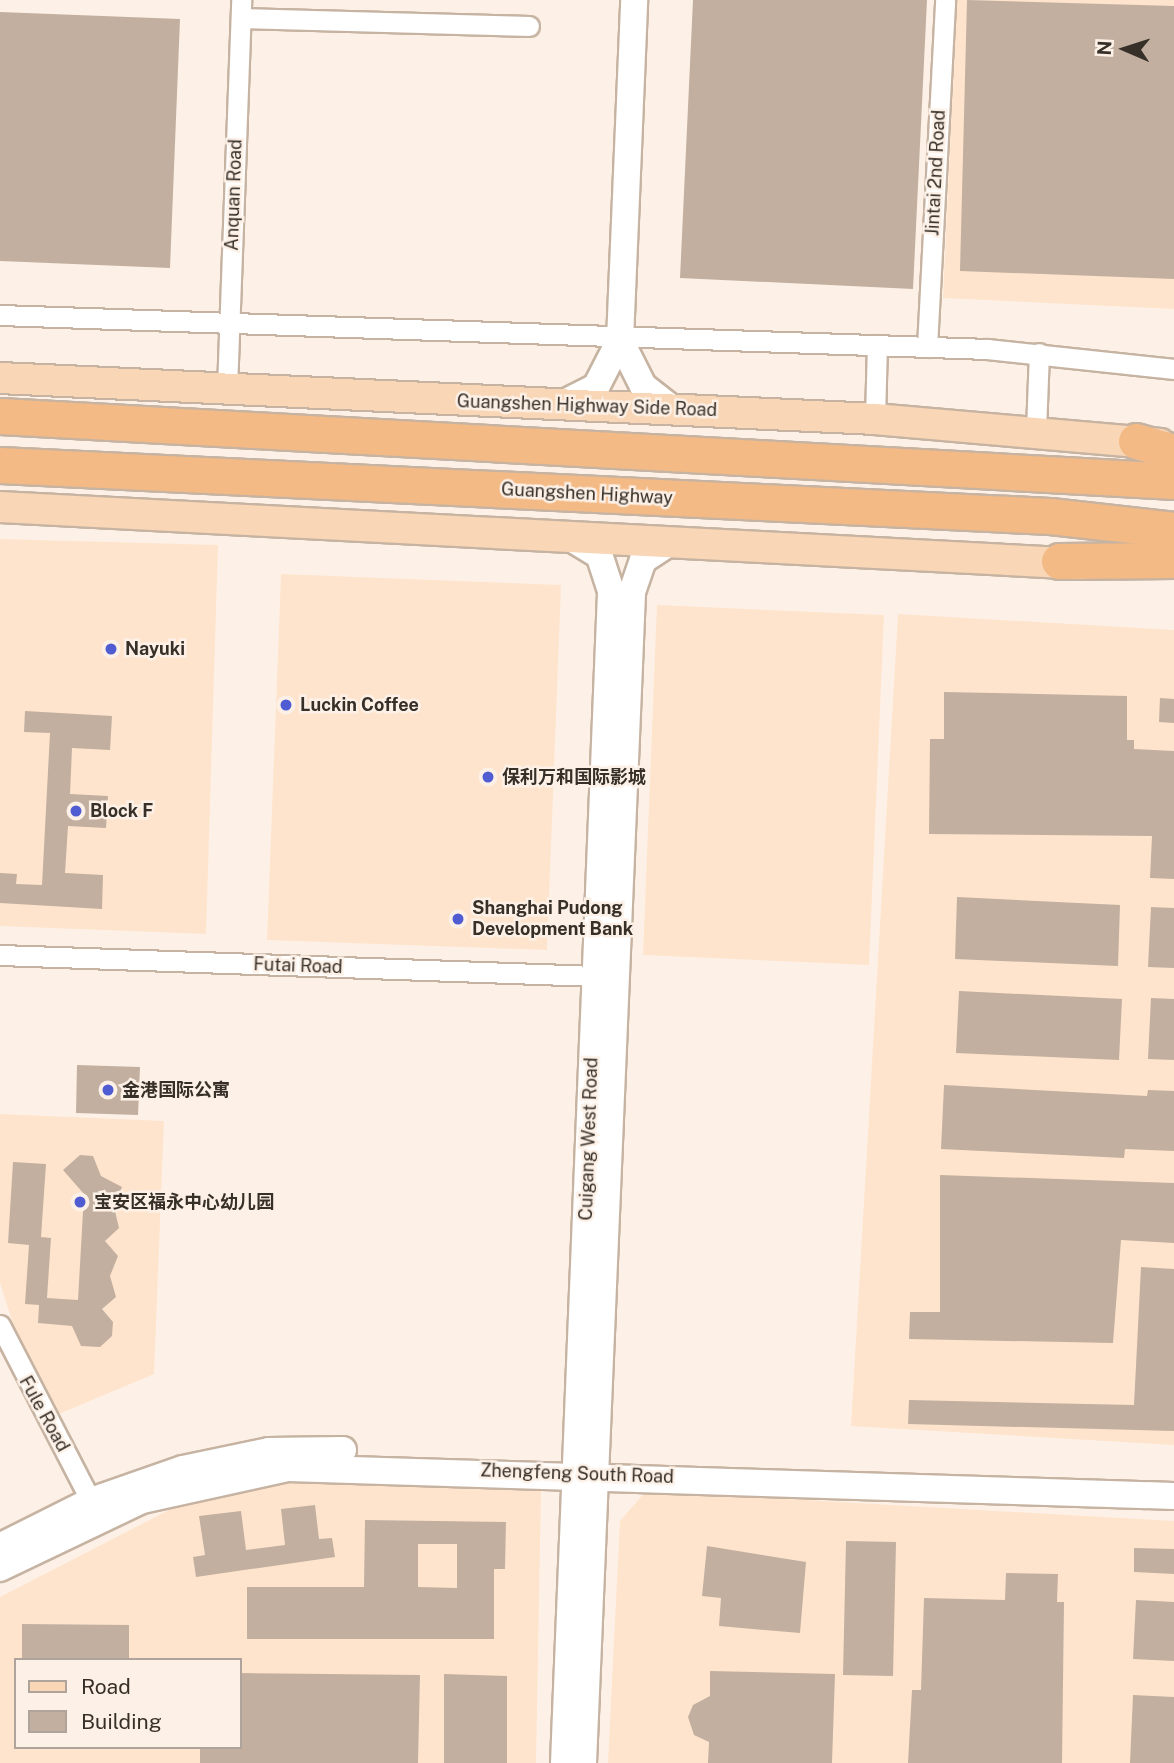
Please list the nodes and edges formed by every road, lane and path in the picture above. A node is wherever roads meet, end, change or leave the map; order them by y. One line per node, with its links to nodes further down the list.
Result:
1 (634, 0): 7 (main road)
2 (945, 0): 9 (street, Jintai 2nd Road)
3 (241, 9): 4 (street); 6 (street, Anquan Road)
4 (529, 26)
5 (0, 315): 6 (street)
6 (230, 323): 7 (street); 13 (street, Anquan Road)
7 (620, 340): 8 (street); 14 (main road); 15 (main road)
8 (877, 345): 9 (street); 17 (street)
9 (928, 347): 10 (street)
10 (1039, 352): 11 (street); 18 (street)
11 (1174, 369)
12 (0, 378): 13 (main road, Guangshen Highway Side Road)
13 (227, 389): 14 (main road, Guangshen Highway Side Road)
14 (557, 406): 15 (main road, Guangshen Highway Side Road)
15 (671, 409): 17 (main road, Guangshen Highway Side Road)
16 (0, 416): 24 (highway)
17 (875, 419): 18 (main road, Guangshen Highway Side Road)
18 (1036, 430): 19 (main road, Guangshen Highway Side Road)
19 (1136, 442): 20 (main road, Guangshen Highway Side Road); 21 (highway)
20 (1174, 445)
21 (1174, 453)
22 (0, 465): 23 (highway, Guangshen Highway)
23 (163, 474): 25 (highway); 27 (highway, Guangshen Highway)
24 (1174, 481)
25 (0, 490)
26 (0, 507): 28 (main road)
27 (1174, 530)
28 (567, 536): 29 (main road); 33 (main road, Cuigang West Road)
29 (672, 541): 31 (main road); 33 (main road, Cuigang West Road)
30 (1174, 560): 31 (highway)
31 (1059, 561): 32 (main road)
32 (1174, 572)
33 (619, 637): 35 (main road, Cuigang West Road); 37 (main road, Cuigang West Road)
34 (0, 955): 35 (street, Futai Road)
35 (595, 976): 37 (main road, Cuigang West Road)
36 (0, 1325): 40 (street, Fule Road)
37 (585, 1466): 38 (main road, Zhengfeng South Road); 39 (main road, Zhengfeng South Road); 40 (main road, Zhengfeng South Road); 42 (main road, Zhengfeng South Road); 43 (main road, Cuigang West Road); 44 (main road, Cuigang West Road)
38 (1174, 1478)
39 (1174, 1496)
40 (91, 1501): 41 (main road, Zhengfeng South Road)
41 (0, 1546)
42 (0, 1568)
43 (564, 1763)
44 (583, 1763)

